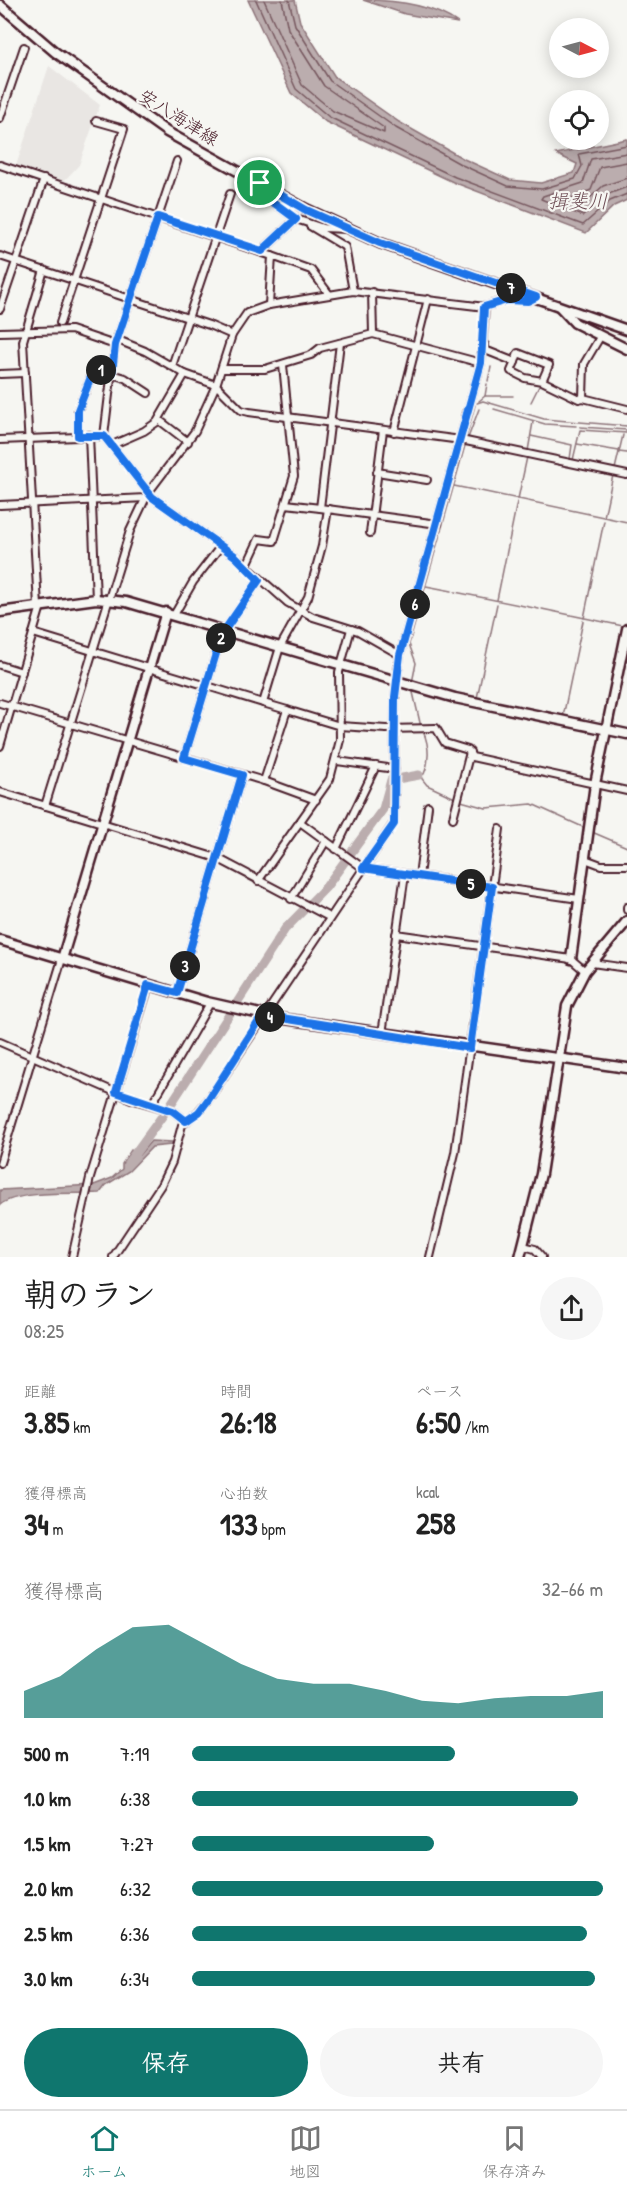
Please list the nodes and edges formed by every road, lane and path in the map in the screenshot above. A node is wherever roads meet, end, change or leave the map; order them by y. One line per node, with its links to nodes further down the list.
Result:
1 (0, 5): 8 (street, 安八海津線)
2 (24, 47): 3 (street)
3 (0, 118)
4 (96, 121): 10 (street)
5 (177, 161): 11 (street)
6 (0, 165): 7 (street)
7 (44, 179): 10 (street); 18 (street)
8 (260, 183): 12 (street); 13 (street, 安八海津線)
9 (230, 194): 14 (street)
10 (101, 198): 11 (street); 20 (street)
11 (158, 217): 14 (street); 25 (street)
12 (299, 220): 13 (street); 15 (street); 21 (street)
13 (347, 229): 24 (street, 安八海津線)
14 (216, 236): 15 (street); 31 (street)
15 (262, 251): 17 (street)
16 (0, 256): 18 (street)
17 (272, 256): 23 (street); 27 (street)
18 (16, 261): 19 (street); 30 (street)
19 (44, 270): 20 (street); 34 (street)
20 (74, 281): 25 (street); 32 (street)
21 (353, 291): 22 (street); 23 (street)
22 (372, 292): 26 (street); 36 (street)
23 (329, 294): 27 (street)
24 (536, 297): 28 (street, 安八海津線); 29 (street)
25 (132, 299): 31 (street); 40 (street)
26 (428, 299): 29 (street); 42 (street)
27 (269, 305): 38 (street)
28 (558, 306): 33 (street, 安八海津線); 39 (street)
29 (484, 307): 37 (street)
30 (0, 309)
31 (189, 318): 38 (street); 47 (street)
32 (60, 323)
33 (627, 330)
34 (25, 331): 35 (street); 40 (street); 49 (street)
35 (0, 332)
36 (373, 334): 41 (street); 42 (street)
37 (483, 334): 44 (street); 45 (street)
38 (232, 335): 48 (street)
39 (600, 337): 43 (street); 56 (street)
40 (116, 343): 47 (street); 51 (street)
41 (340, 343): 46 (street); 60 (street)
42 (417, 347): 45 (street); 62 (street)
43 (627, 349)
44 (515, 362): 53 (street); 53 (street)
45 (481, 363): 68 (street)
46 (283, 365): 48 (street); 58 (street)
47 (172, 366): 52 (street)
48 (222, 369): 54 (street)
49 (25, 373): 50 (street); 66 (street)
50 (0, 374)
51 (112, 374): 55 (street); 64 (street); 65 (street)
52 (185, 374): 54 (street); 59 (street)
53 (542, 381): 56 (street)
54 (216, 385): 58 (street); 69 (street)
55 (148, 393)
56 (583, 398): 57 (street)
57 (627, 409)
58 (287, 418): 60 (street); 77 (street)
59 (159, 420): 69 (street); 70 (street)
60 (332, 424): 61 (street); 79 (street)
61 (383, 430): 62 (street); 71 (street)
62 (394, 432): 68 (street)
63 (89, 435): 64 (street); 65 (street); 75 (street)
64 (78, 436): 66 (street)
65 (104, 436): 70 (street)
66 (28, 438): 67 (street); 76 (street)
67 (0, 440)
68 (461, 440): 72 (street); 82 (street)
69 (188, 442): 74 (street)
70 (112, 445): 74 (street)
71 (377, 472): 73 (street); 81 (street)
72 (627, 475)
73 (427, 480)
74 (147, 495): 75 (street); 84 (street); 88 (street)
75 (92, 500): 76 (street); 87 (street)
76 (32, 504): 78 (street); 89 (street)
77 (286, 504): 79 (street); 85 (street)
78 (0, 505)
79 (320, 508): 80 (street)
80 (328, 509): 81 (street); 90 (street)
81 (372, 516): 82 (street); 83 (street)
82 (438, 524): 99 (street)
83 (370, 532)
84 (220, 547): 85 (street); 92 (street)
85 (246, 567): 86 (street)
86 (259, 580): 90 (street); 95 (street)
87 (96, 599): 88 (street); 89 (street)
88 (107, 599): 92 (street); 98 (street)
89 (40, 606): 91 (street); 96 (street)
90 (301, 611): 93 (street); 97 (street)
91 (0, 612)
92 (170, 614): 95 (street); 102 (street)
93 (351, 629): 99 (street); 100 (street)
94 (627, 629): 113 (street)
95 (225, 630): 97 (street); 105 (street)
96 (33, 633): 98 (street); 103 (street)
97 (280, 647): 100 (street); 107 (street)
98 (90, 651): 102 (street); 110 (street)
99 (400, 655): 104 (street)
100 (340, 664): 104 (street); 111 (street)
101 (0, 665): 103 (street)
102 (149, 669): 105 (street); 115 (street)
103 (22, 672): 108 (street)
104 (396, 681): 112 (street); 113 (street)
105 (206, 686): 107 (street); 118 (street)
106 (0, 703): 108 (street)
107 (263, 703): 109 (street)
108 (12, 706): 110 (street); 116 (street)
109 (287, 710): 111 (street); 123 (street)
110 (69, 724): 115 (street); 128 (street)
111 (340, 726): 112 (street); 119 (street)
112 (395, 729): 117 (street); 121 (street)
113 (606, 729): 114 (street); 124 (street)
114 (627, 734)
115 (127, 741): 118 (street); 132 (street)
116 (0, 746)
117 (470, 752): 124 (street); 130 (street)
118 (184, 758): 122 (street)
119 (337, 761): 120 (street); 127 (street)
120 (376, 766): 121 (street); 135 (street)
121 (395, 769): 139 (street)
122 (242, 775): 123 (street); 136 (street)
123 (264, 781): 127 (street)
124 (595, 784): 125 (street); 137 (street)
125 (627, 791)
126 (0, 792): 128 (street)
127 (316, 800): 131 (street)
128 (45, 806): 132 (street)
129 (428, 806): 141 (street)
130 (453, 818)
131 (300, 822): 134 (street); 142 (street)
132 (102, 824): 136 (street); 152 (street)
133 (500, 829): 143 (street)
134 (326, 841): 135 (street); 144 (street)
135 (336, 849): 139 (street)
136 (217, 858): 142 (street); 157 (street)
137 (585, 859): 138 (street); 145 (street)
138 (627, 866)
139 (363, 868): 140 (street); 146 (street)
140 (405, 874): 141 (street); 148 (street)
141 (419, 876): 143 (street)
142 (258, 881): 144 (street)
143 (492, 887): 145 (street); 150 (street)
144 (291, 899): 146 (street)
145 (579, 899): 151 (street)
146 (329, 917): 159 (street)
147 (627, 921): 153 (street)
148 (396, 934): 150 (street); 160 (street)
149 (0, 940): 152 (street)
150 (484, 947): 151 (street); 162 (street)
151 (571, 958): 155 (street)
152 (62, 959): 156 (street); 163 (street)
153 (592, 963): 154 (street); 155 (street)
154 (627, 968)
155 (585, 971): 164 (street)
156 (148, 985): 157 (street); 166 (street)
157 (177, 993): 158 (street)
158 (210, 1003): 159 (street); 167 (street)
159 (263, 1015): 160 (street); 168 (street)
160 (382, 1035): 162 (street)
161 (0, 1042): 163 (street)
162 (470, 1048): 164 (street); 173 (street)
163 (33, 1056): 166 (street); 169 (street)
164 (557, 1059): 165 (street); 170 (street)
165 (627, 1068)
166 (116, 1092): 167 (street); 171 (street)
167 (152, 1104): 168 (street)
168 (186, 1121): 172 (street)
169 (0, 1163)
170 (523, 1246): 174 (street); 175 (street)
171 (72, 1257)
172 (113, 1257)
173 (430, 1257)
174 (520, 1257)
175 (542, 1257)

